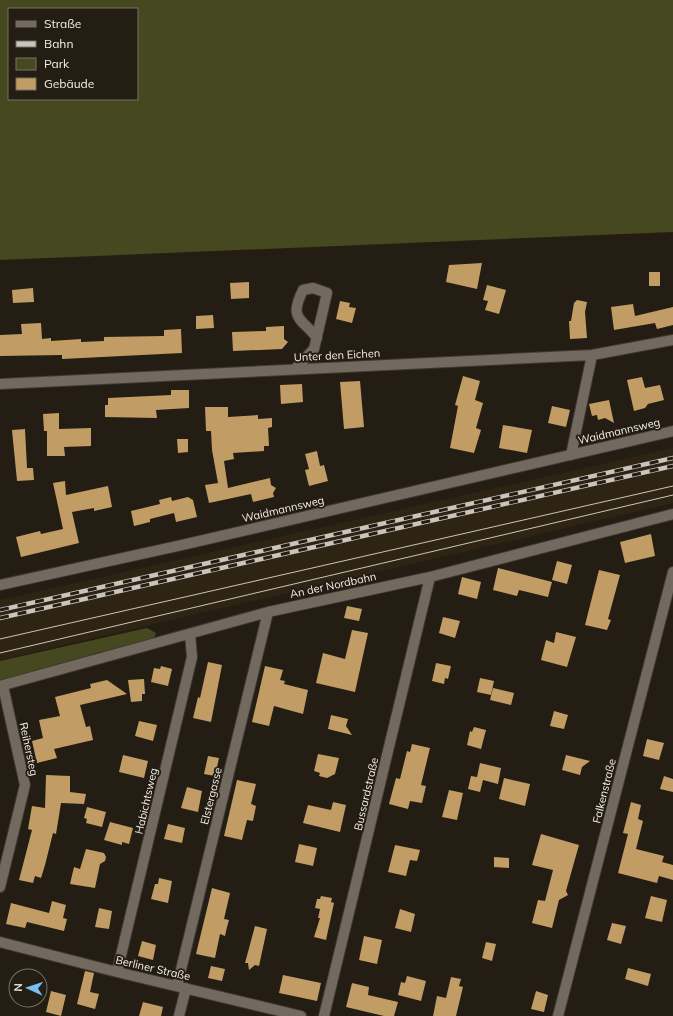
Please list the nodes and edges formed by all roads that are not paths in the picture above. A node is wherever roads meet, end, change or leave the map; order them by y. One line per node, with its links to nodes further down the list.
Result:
1 (317, 338): 1 (street); 4 (street)
2 (673, 340): 3 (street, Unter den Eichen)
3 (592, 355): 4 (street, Unter den Eichen); 7 (street, Waidmannsweg)
4 (296, 368): 5 (street, Unter den Eichen)
5 (0, 384)
6 (673, 431): 7 (street, Waidmannsweg)
7 (571, 455): 11 (street, Waidmannsweg)
8 (673, 514): 10 (street, An der Nordbahn)
9 (673, 572): 22 (street, Falkenstraße)
10 (430, 576): 12 (street, An der Nordbahn); 21 (street, Bussardstraße)
11 (0, 585)
12 (268, 612): 13 (street, An der Nordbahn); 18 (street, Elstergasse)
13 (190, 634): 14 (street, An der Nordbahn); 17 (street, Habichtsweg)
14 (2, 686): 15 (street, Reihersteg)
15 (0, 887)
16 (0, 942): 17 (street, Berliner Straße)
17 (117, 972): 18 (street, Berliner Straße)
18 (181, 987): 19 (street, Elstergasse); 20 (street, Berliner Straße)
19 (179, 1016)
20 (301, 1016)
21 (324, 1016)
22 (558, 1016)

